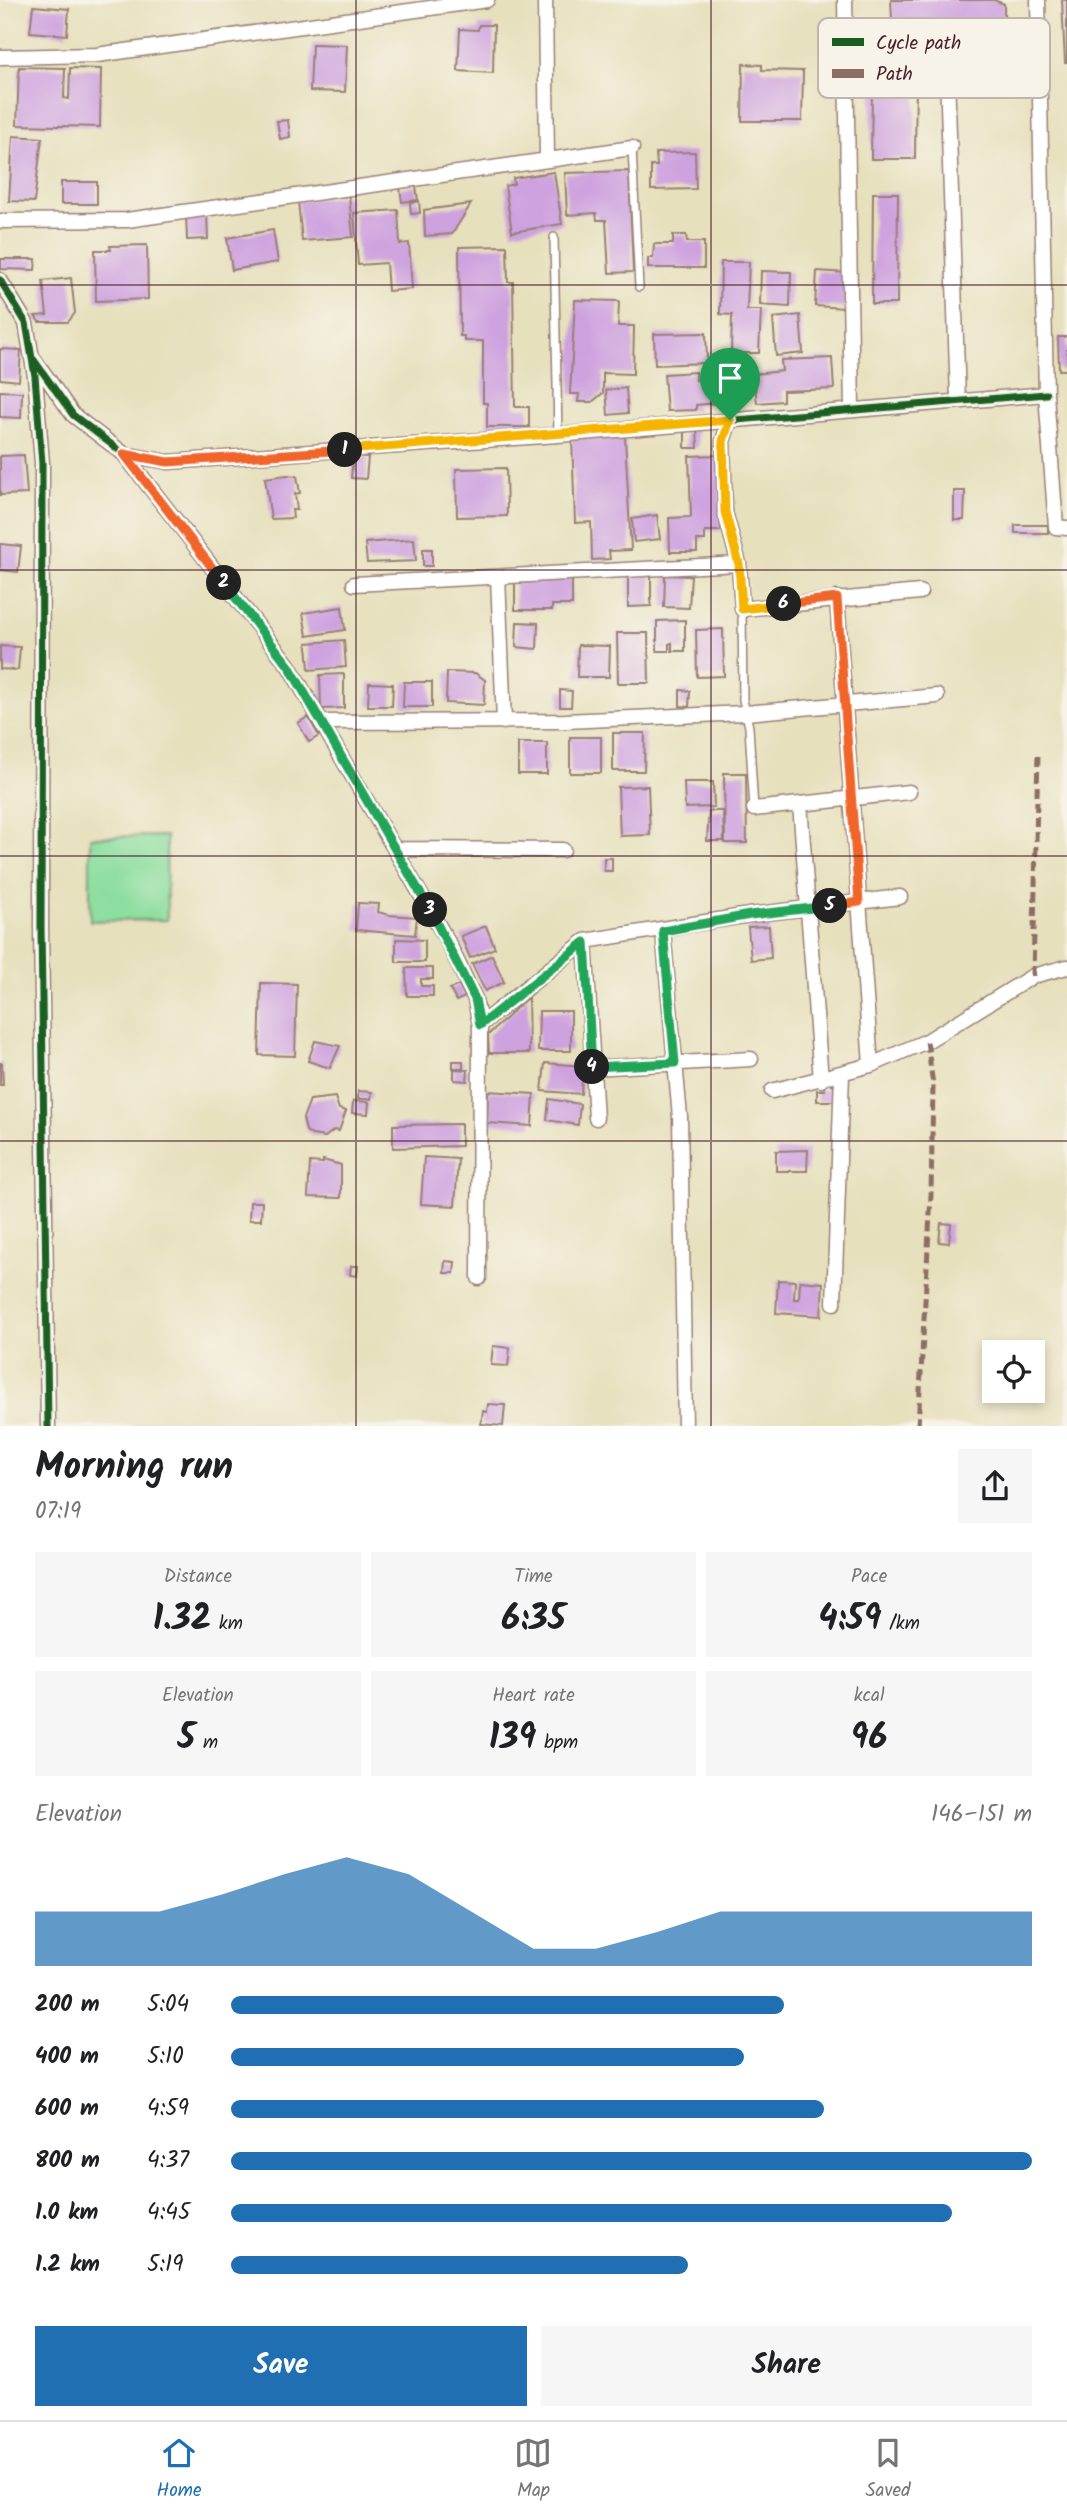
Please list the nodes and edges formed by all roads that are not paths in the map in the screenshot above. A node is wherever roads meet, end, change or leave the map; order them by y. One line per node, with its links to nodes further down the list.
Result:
1 (487, 0): 7 (street)
2 (545, 0): 12 (street)
3 (845, 0): 5 (street)
4 (1038, 0): 6 (street)
5 (846, 18)
6 (1038, 18)
7 (0, 57)
8 (848, 98): 20 (street)
9 (948, 98): 19 (street)
10 (1040, 98): 18 (street)
11 (632, 148): 12 (street); 16 (lane)
12 (547, 159): 13 (street)
13 (0, 221)
14 (554, 237): 22 (lane)
15 (0, 280): 17 (street)
16 (639, 287)
17 (31, 355): 23 (street); 59 (street)
18 (1046, 394): 19 (street); 24 (street)
19 (958, 400): 20 (street)
20 (852, 409): 21 (street)
21 (730, 420): 22 (street); 25 (street)
22 (558, 435): 23 (street)
23 (124, 454): 34 (street)
24 (1067, 528)
25 (739, 564): 26 (street); 30 (street)
26 (498, 577): 27 (street); 35 (street)
27 (354, 584)
28 (920, 592): 29 (street)
29 (837, 598): 30 (street); 32 (street)
30 (742, 609): 33 (lane)
31 (937, 696): 32 (street)
32 (844, 703): 33 (street); 37 (street)
33 (745, 713): 35 (street); 39 (lane)
34 (321, 722): 35 (street); 40 (street)
35 (504, 723)
36 (909, 792): 37 (street)
37 (851, 798): 38 (street); 43 (street)
38 (800, 804): 39 (street); 44 (street)
39 (754, 809)
40 (395, 849): 41 (street); 48 (street)
41 (563, 850)
42 (900, 897): 43 (street)
43 (859, 902): 44 (street); 51 (street)
44 (809, 909): 45 (street); 54 (street)
45 (663, 931): 46 (street); 50 (street)
46 (585, 942): 48 (street); 52 (street)
47 (1067, 967): 51 (street)
48 (480, 1025): 57 (street)
49 (751, 1059): 50 (street)
50 (675, 1063): 52 (street); 60 (street)
51 (872, 1065): 53 (street)
52 (592, 1068): 56 (street)
53 (842, 1074): 54 (street); 58 (street)
54 (821, 1080): 55 (street)
55 (772, 1091)
56 (596, 1118)
57 (479, 1278)
58 (834, 1303)
59 (48, 1426)
60 (685, 1426)

